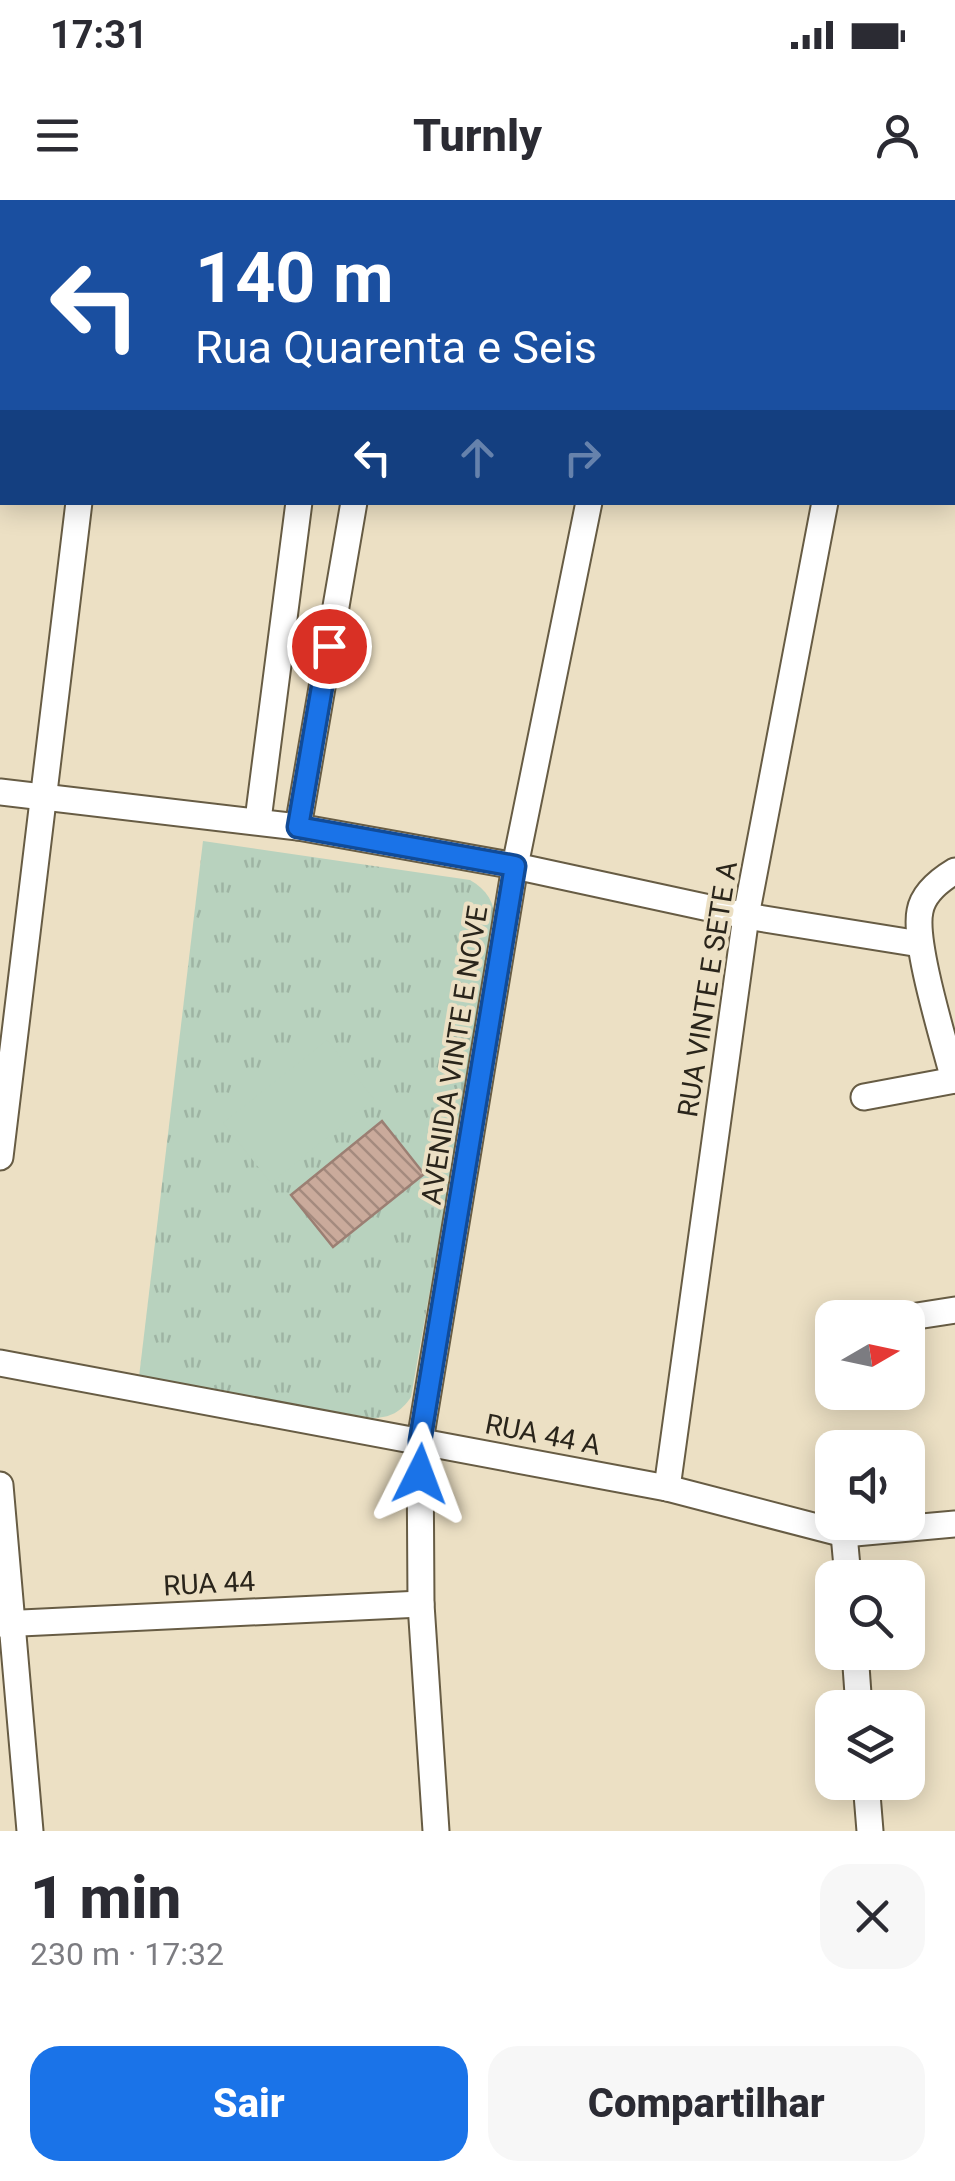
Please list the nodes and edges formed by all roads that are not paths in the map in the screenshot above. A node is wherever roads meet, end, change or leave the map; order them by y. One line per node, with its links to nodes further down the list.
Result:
1 (79, 505): 7 (street)
2 (299, 505): 8 (street)
3 (353, 505): 9 (street)
4 (588, 505): 10 (street, AVENIDA VINTE E NOVE)
5 (824, 505): 12 (street, RUA VINTE E SETE A)
6 (0, 792): 7 (street)
7 (46, 798): 8 (street); 16 (street)
8 (258, 820): 9 (street)
9 (298, 827): 10 (street)
10 (515, 866): 12 (street); 20 (street, AVENIDA VINTE E NOVE)
11 (955, 871): 13 (street)
12 (746, 916): 13 (street); 22 (street, RUA VINTE E SETE A)
13 (920, 944): 14 (street)
14 (954, 1080): 15 (street)
15 (864, 1097)
16 (0, 1157)
17 (955, 1310): 18 (street)
18 (925, 1315)
19 (0, 1364): 20 (street, RUA 44 A)
20 (420, 1441): 22 (street, RUA 44 A); 26 (street, AVENIDA VINTE E NOVE)
21 (0, 1485): 27 (street)
22 (667, 1488): 24 (street, RUA 44 A)
23 (955, 1524): 25 (street, RUA 44 A)
24 (815, 1526)
25 (925, 1527)
26 (421, 1604): 27 (street, RUA 44); 30 (street, AVENIDA VINTE E NOVE)
27 (7, 1623): 29 (street)
28 (867, 1800): 31 (street)
29 (30, 1831)
30 (436, 1831)
31 (870, 1831)

